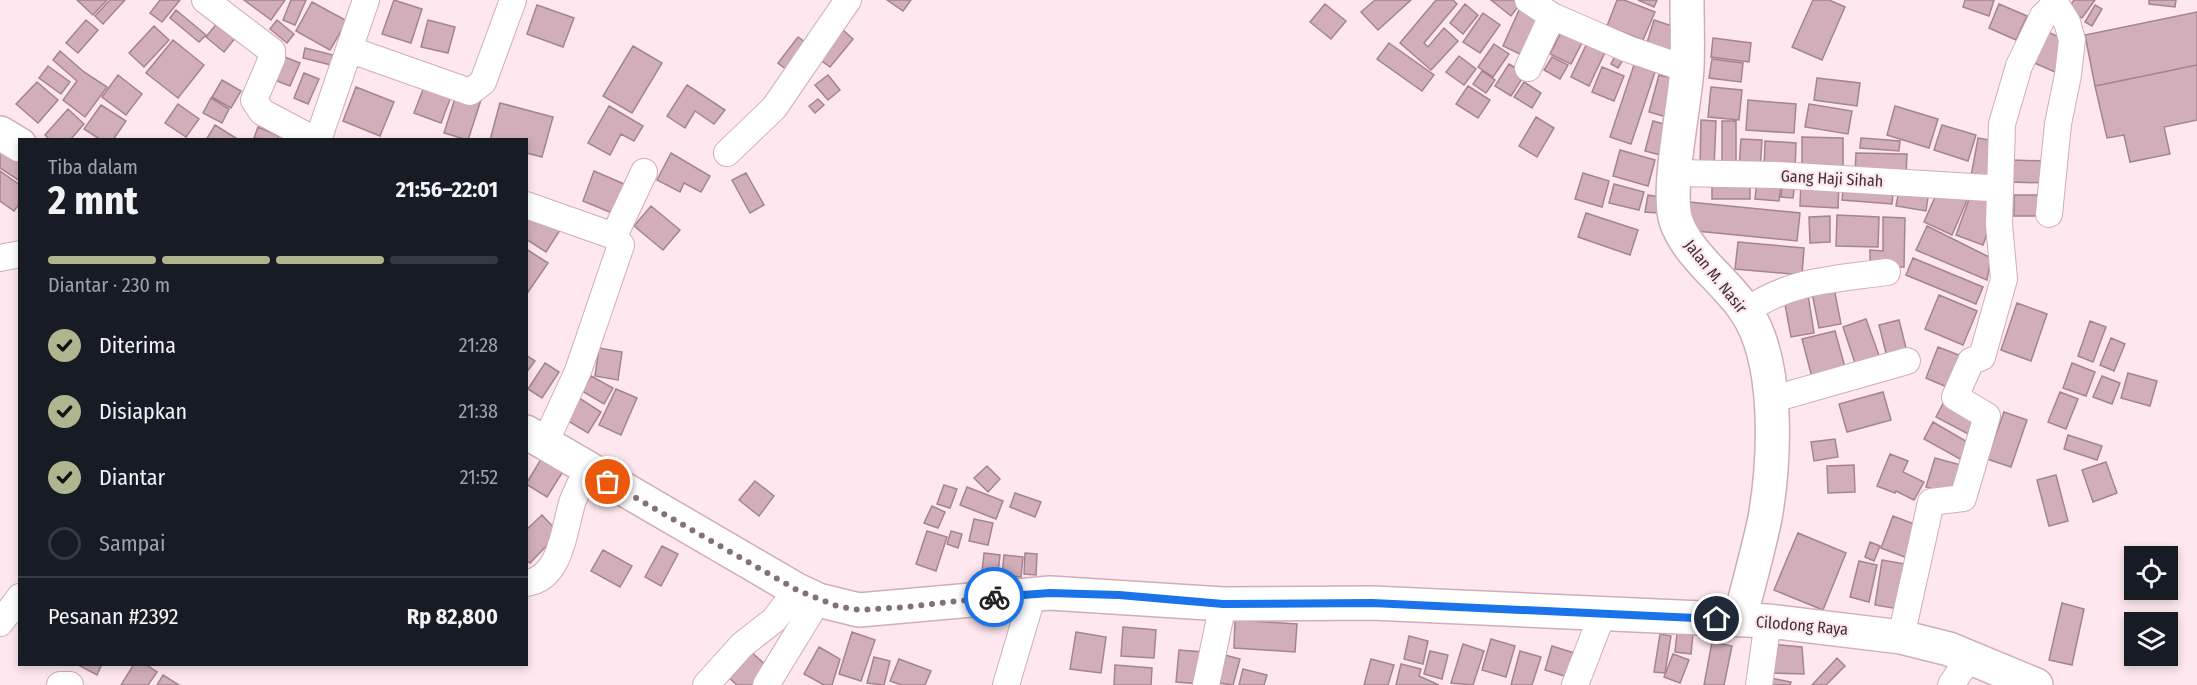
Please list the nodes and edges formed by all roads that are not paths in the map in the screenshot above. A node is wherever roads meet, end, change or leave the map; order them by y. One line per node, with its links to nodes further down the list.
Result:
1 (205, 0): 13 (street)
2 (366, 0): 9 (street)
3 (513, 0): 9 (street)
4 (848, 0): 15 (street)
5 (1528, 0): 8 (street)
6 (1687, 0): 11 (street, Jalan M. Nasir)
7 (2054, 2): 20 (street); 38 (street)
8 (1552, 16): 10 (street); 11 (street)
9 (351, 50): 13 (street)
10 (1528, 68)
11 (1687, 69): 17 (street, Jalan M. Nasir)
12 (0, 133): 14 (street)
13 (309, 138)
14 (18, 144)
15 (727, 153)
16 (644, 172): 21 (street)
17 (1676, 173): 18 (street, Gang Haji Sihah); 25 (street, Jalan M. Nasir)
18 (1989, 188)
19 (528, 206): 21 (street)
20 (2049, 214)
21 (614, 236): 28 (street)
22 (18, 254): 23 (street)
23 (0, 258)
24 (1887, 272): 25 (street)
25 (1746, 311): 27 (street, Jalan M. Nasir)
26 (1907, 361): 27 (street)
27 (1770, 400): 36 (street, Jalan M. Nasir)
28 (536, 438): 29 (street, Cilodong Raya)
29 (588, 470): 30 (street); 31 (street, Cilodong Raya)
30 (528, 583)
31 (800, 591): 32 (street, Cilodong Raya); 42 (street); 43 (street)
32 (1033, 594): 34 (street, Cilodong Raya); 44 (street)
33 (18, 600): 37 (street)
34 (1223, 604): 35 (street, Cilodong Raya); 45 (street)
35 (1602, 615): 36 (street, Cilodong Raya); 46 (street)
36 (1754, 620): 38 (street, Cilodong Raya); 47 (street)
37 (0, 623)
38 (1901, 637): 39 (street, Cilodong Raya)
39 (1969, 658): 48 (street); 49 (street, Cilodong Raya)
40 (60, 685): 41 (street)
41 (70, 685)
42 (706, 685)
43 (766, 685)
44 (1006, 685)
45 (1206, 685)
46 (1575, 685)
47 (1759, 685)
48 (1951, 685)
49 (2036, 685)

